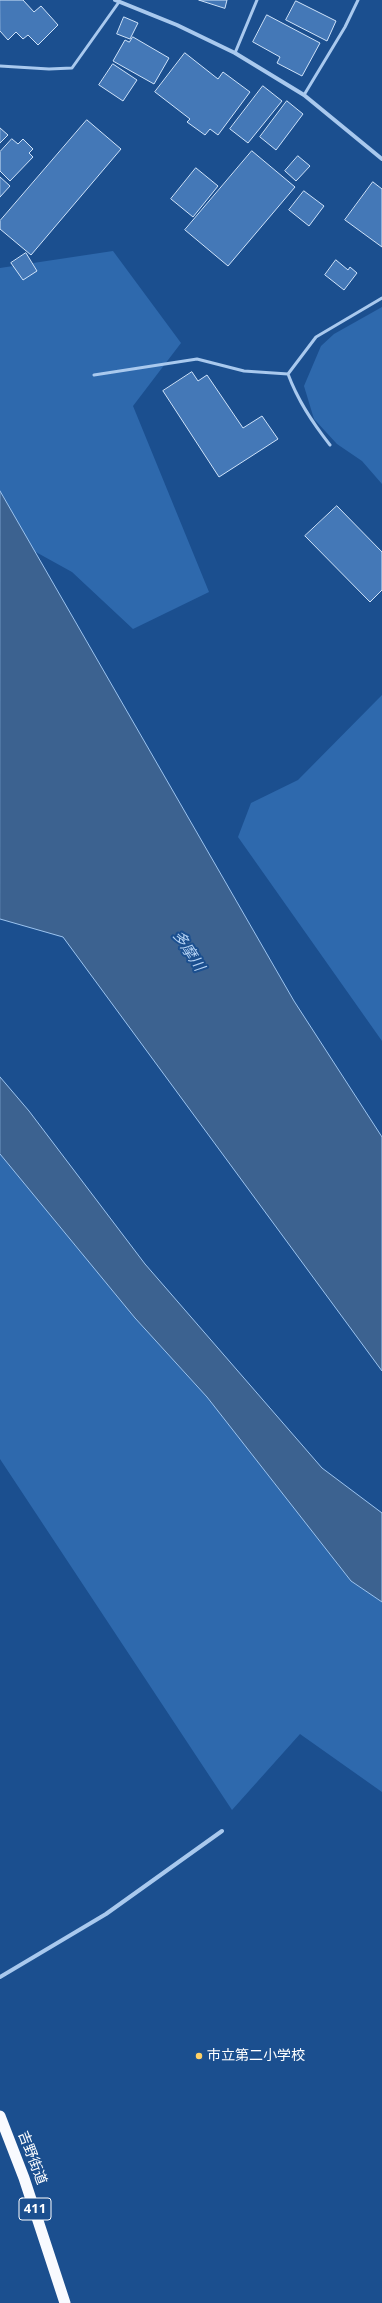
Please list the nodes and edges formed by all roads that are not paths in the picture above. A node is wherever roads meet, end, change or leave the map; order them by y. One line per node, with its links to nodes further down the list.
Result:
1 (257, 0): 4 (lane)
2 (358, 0): 6 (lane)
3 (117, 1): 4 (street); 5 (lane)
4 (235, 54): 6 (street)
5 (0, 66)
6 (304, 95): 7 (street)
7 (382, 159)
8 (382, 298): 9 (lane)
9 (288, 374): 10 (lane); 11 (lane)
10 (94, 375)
11 (330, 445)
12 (222, 1831): 13 (street)
13 (0, 1977)
14 (0, 2116): 15 (highway, 吉野街道 / 411)
15 (65, 2303)

